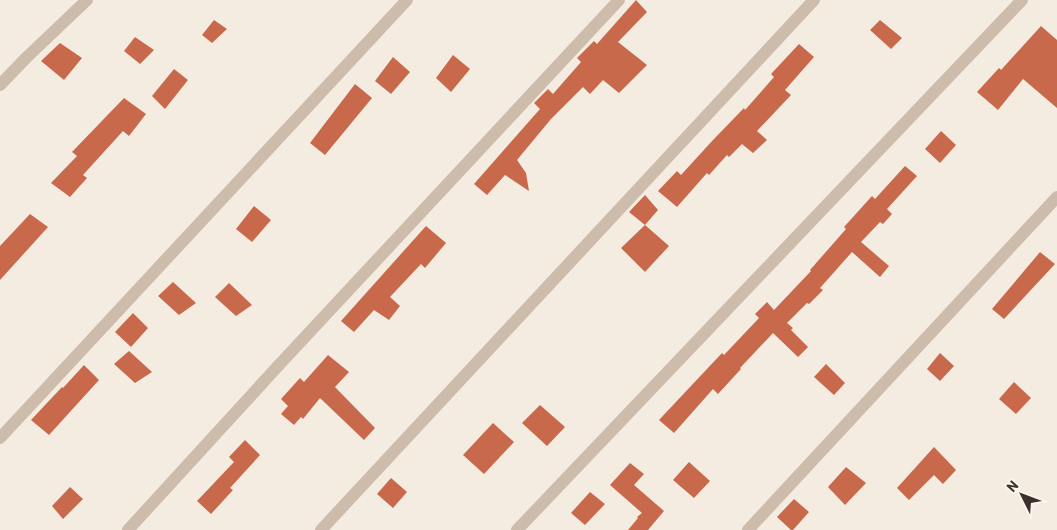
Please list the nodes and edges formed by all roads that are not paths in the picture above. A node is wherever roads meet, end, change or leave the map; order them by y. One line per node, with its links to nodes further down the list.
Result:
1 (87, 0): 6 (street)
2 (407, 0): 8 (street)
3 (619, 0): 9 (street)
4 (814, 0): 10 (street)
5 (1022, 0): 11 (street)
6 (0, 85)
7 (1057, 197): 12 (street)
8 (0, 438)
9 (128, 530)
10 (321, 530)
11 (517, 530)
12 (748, 530)

